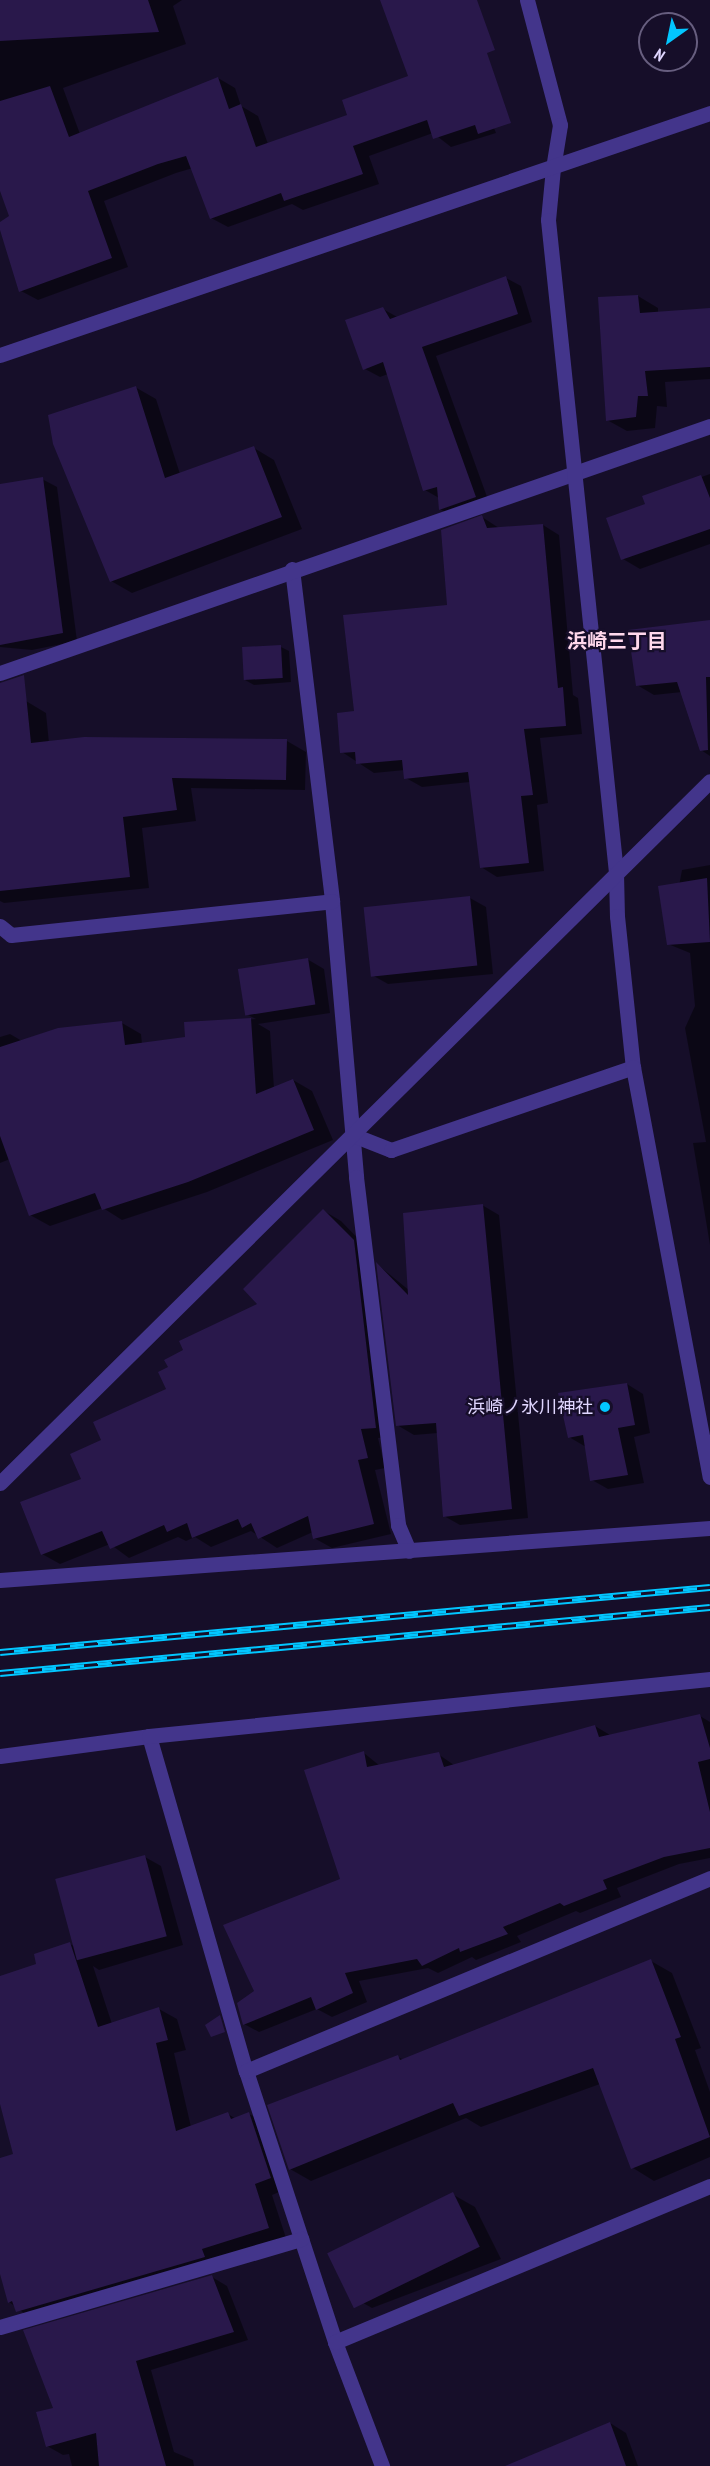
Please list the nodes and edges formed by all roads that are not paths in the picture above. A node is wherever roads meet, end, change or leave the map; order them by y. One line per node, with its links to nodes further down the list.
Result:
1 (527, 0): 3 (street)
2 (710, 113): 3 (street)
3 (553, 168): 4 (street); 6 (street)
4 (0, 355)
5 (710, 426): 6 (street)
6 (573, 474): 7 (street); 10 (street)
7 (292, 569): 8 (street); 11 (street)
8 (0, 673)
9 (710, 781): 10 (street)
10 (616, 873): 13 (street); 14 (street)
11 (332, 901): 12 (street); 14 (street)
12 (0, 926)
13 (633, 1067): 14 (street); 15 (street)
14 (353, 1135): 16 (street); 18 (street)
15 (710, 1477)
16 (0, 1482)
17 (710, 1528): 18 (street)
18 (409, 1551): 19 (street)
19 (0, 1580)
20 (710, 1679): 21 (street)
21 (148, 1736): 22 (street); 24 (street)
22 (0, 1756)
23 (710, 1878): 24 (street)
24 (246, 2071): 26 (street)
25 (710, 2186): 28 (street)
26 (302, 2239): 27 (street); 28 (street)
27 (0, 2327)
28 (335, 2342): 29 (street)
29 (382, 2466)

